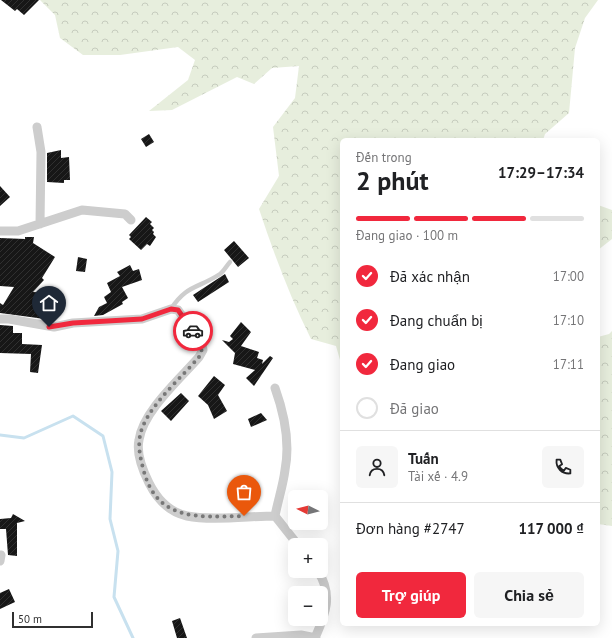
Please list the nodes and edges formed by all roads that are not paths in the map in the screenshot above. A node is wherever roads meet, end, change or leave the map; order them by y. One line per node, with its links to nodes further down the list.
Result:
1 (37, 128): 3 (street)
2 (131, 220): 3 (street)
3 (40, 224): 4 (street)
4 (0, 231)
5 (230, 262): 6 (lane)
6 (171, 309): 7 (street); 9 (street)
7 (0, 319)
8 (275, 388): 9 (street)
9 (275, 516): 10 (street)
10 (292, 538)
11 (322, 578): 13 (street)
12 (256, 638): 13 (street)
13 (315, 638)

